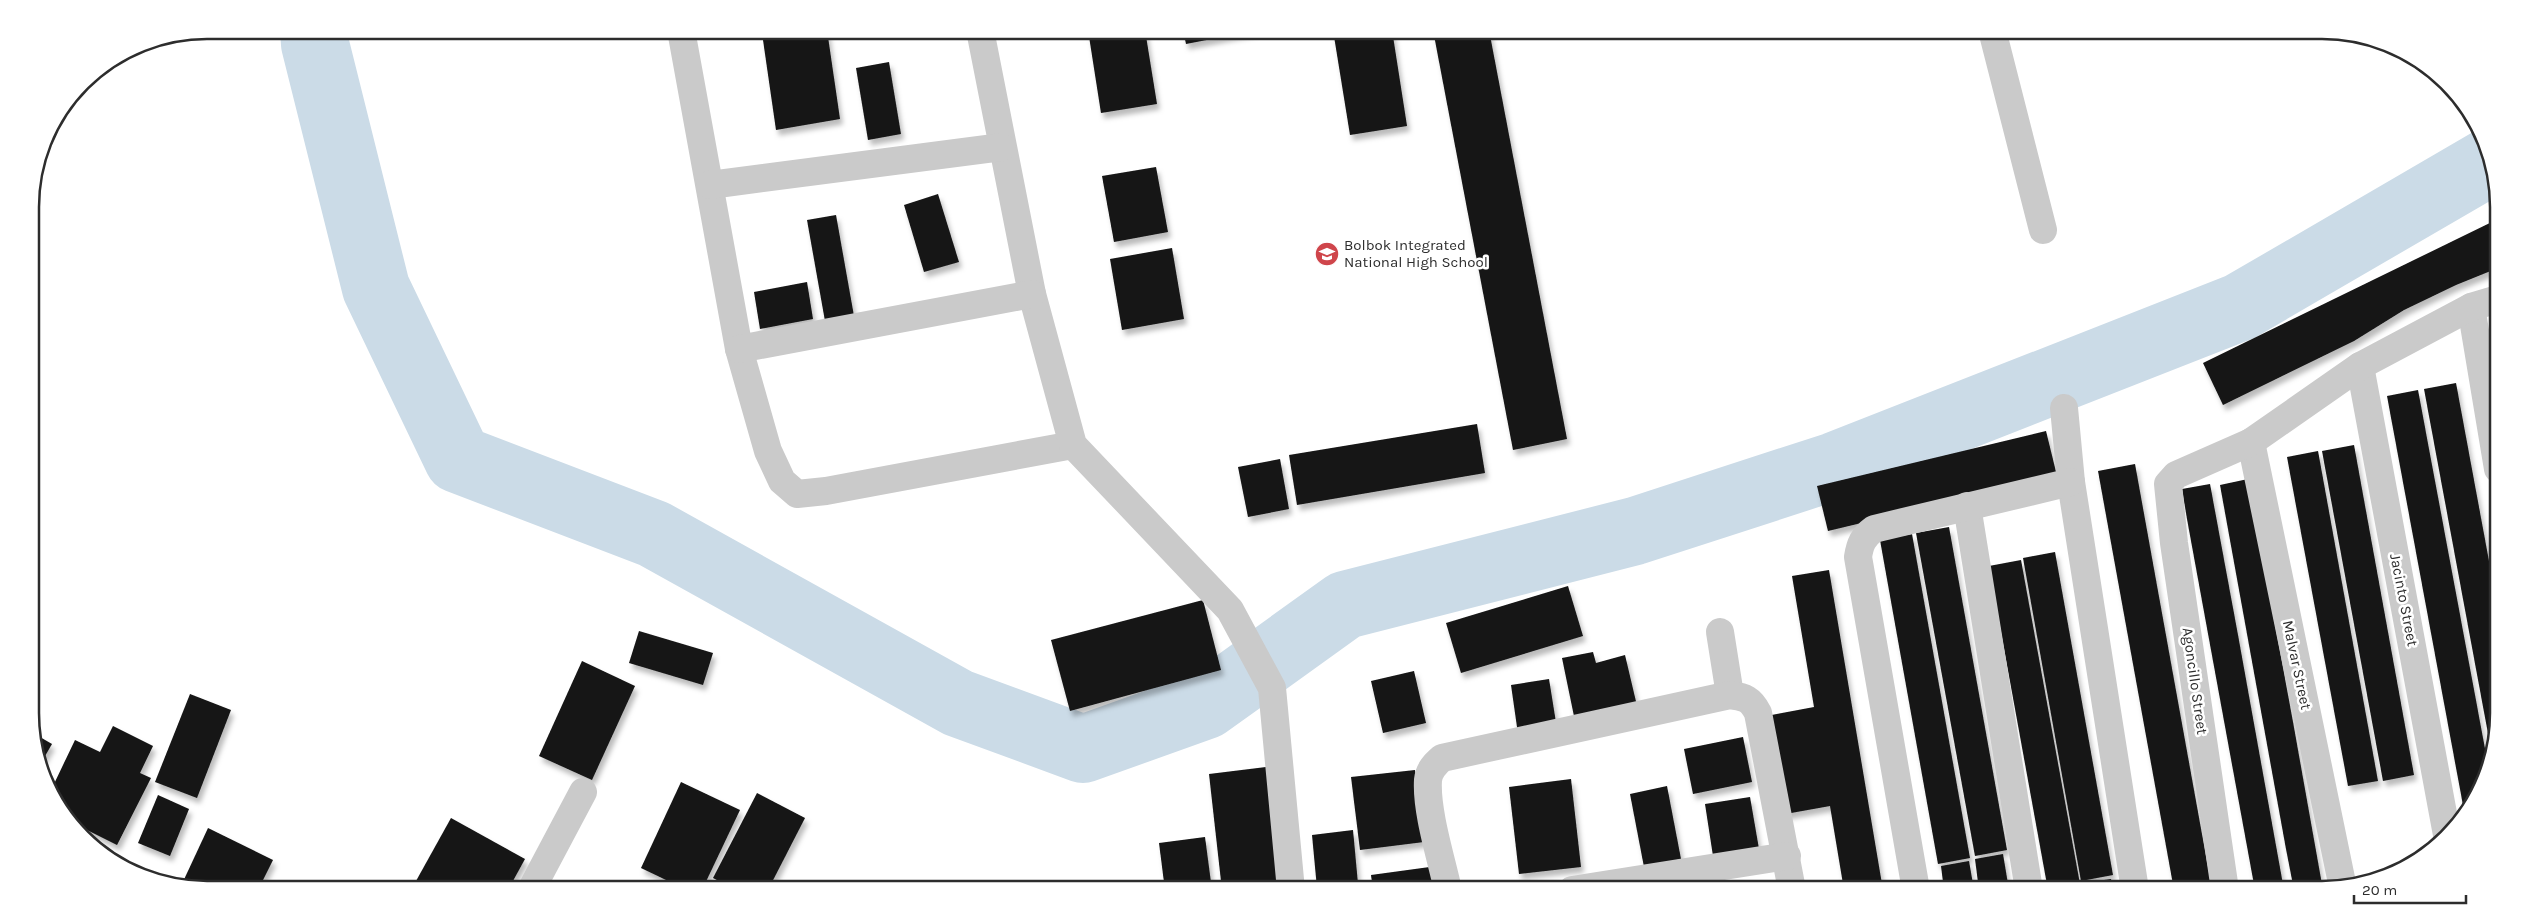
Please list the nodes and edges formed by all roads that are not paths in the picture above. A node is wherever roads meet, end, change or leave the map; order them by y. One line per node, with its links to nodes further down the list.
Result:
1 (683, 39): 5 (street)
2 (982, 39): 4 (street)
3 (1994, 39): 6 (street)
4 (1002, 146): 5 (street); 7 (street)
5 (710, 185): 10 (street)
6 (2043, 230)
7 (1032, 294): 10 (street); 15 (street)
8 (2490, 301): 9 (street)
9 (2471, 307): 11 (street); 13 (street)
10 (739, 349): 15 (street)
11 (2360, 366): 14 (street); 21 (street, Jacinto Street)
12 (2064, 408): 16 (street)
13 (2490, 421)
14 (2251, 442): 23 (street, Malvar Street); 32 (street, Agoncillo Street)
15 (1073, 445): 25 (street)
16 (2071, 482): 17 (street); 31 (street)
17 (1968, 506): 29 (street); 30 (street)
18 (1720, 632): 19 (street)
19 (1730, 695): 22 (street); 26 (street)
20 (583, 792): 24 (street)
21 (2445, 827)
22 (1787, 856): 27 (street); 28 (street)
23 (2341, 880)
24 (536, 881)
25 (1290, 881)
26 (1446, 881)
27 (1629, 881)
28 (1791, 881)
29 (1914, 881)
30 (2027, 881)
31 (2134, 881)
32 (2224, 881)

